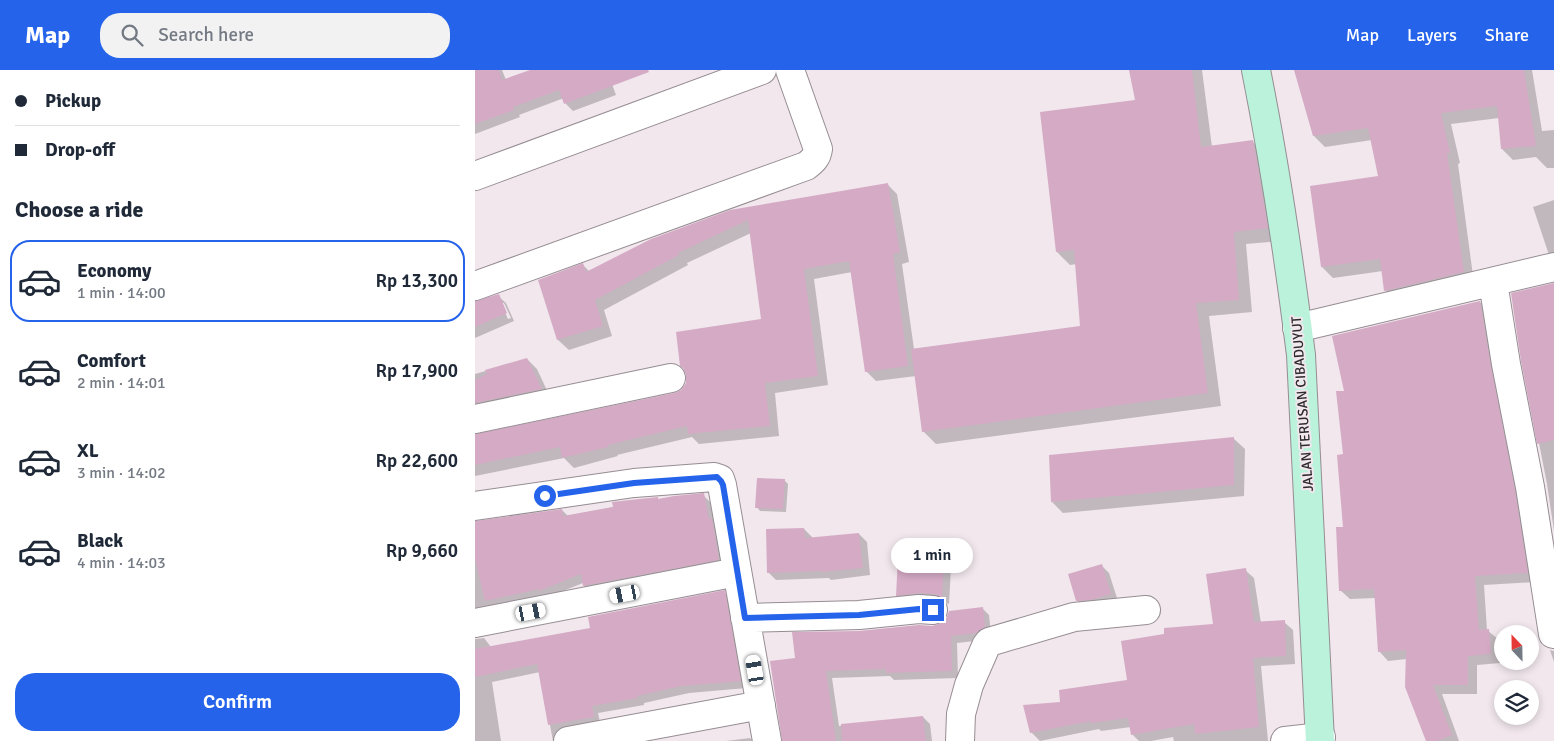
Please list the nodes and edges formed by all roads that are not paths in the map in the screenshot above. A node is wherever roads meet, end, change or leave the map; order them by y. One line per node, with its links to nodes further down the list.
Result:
1 (762, 70): 4 (street)
2 (790, 70): 7 (street)
3 (1256, 70): 8 (main road, JALAN TERUSAN CIBADUYUT)
4 (475, 176)
5 (1554, 267): 6 (street)
6 (1493, 282): 8 (street); 17 (street)
7 (475, 286)
8 (1297, 328): 19 (main road, JALAN TERUSAN CIBADUYUT)
9 (671, 378): 10 (street)
10 (475, 419)
11 (475, 506): 12 (street)
12 (737, 572): 15 (street); 16 (street)
13 (933, 610): 15 (street)
14 (1146, 610): 22 (street)
15 (745, 618): 18 (street)
16 (475, 623)
17 (1553, 634)
18 (761, 705): 20 (street); 21 (street)
19 (1321, 739): 23 (street)
20 (568, 741)
21 (767, 741)
22 (960, 741)
23 (1285, 741)

